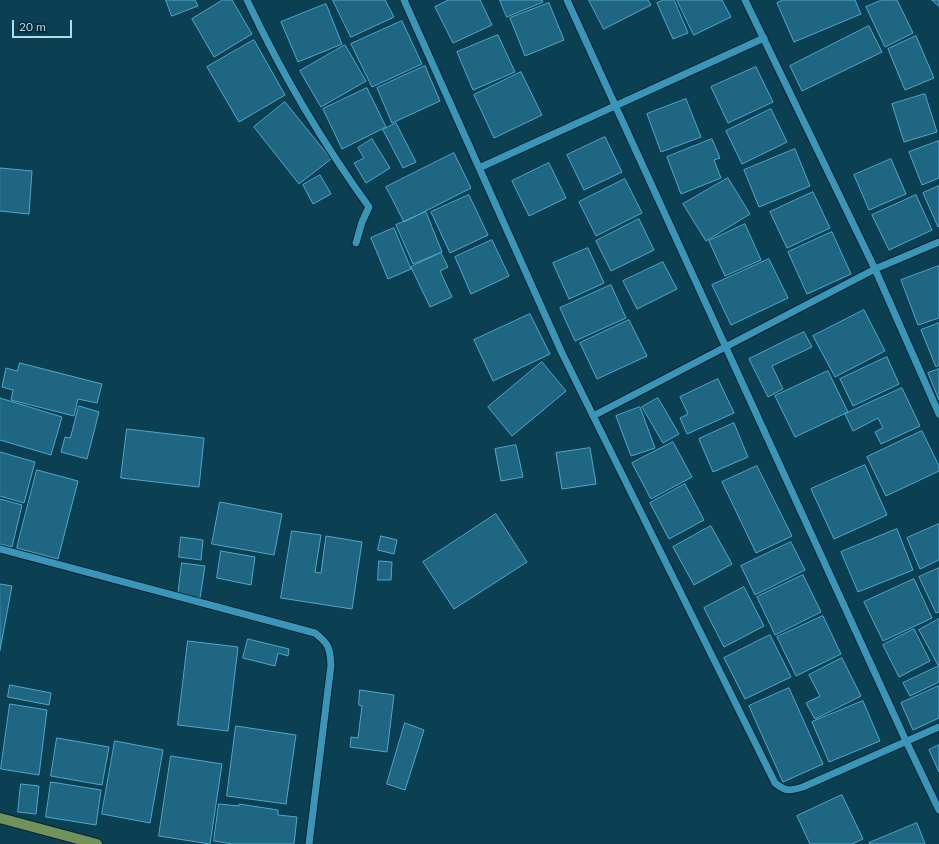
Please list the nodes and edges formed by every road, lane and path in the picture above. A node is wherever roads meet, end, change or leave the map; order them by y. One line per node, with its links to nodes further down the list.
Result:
1 (246, 0): 9 (street)
2 (404, 0): 7 (street)
3 (567, 0): 6 (street)
4 (745, 0): 5 (street)
5 (764, 38): 6 (street); 10 (street)
6 (615, 105): 7 (street); 11 (street)
7 (479, 168): 13 (street)
8 (939, 242): 10 (street)
9 (356, 243)
10 (875, 269): 11 (street); 12 (street)
11 (726, 347): 13 (street); 16 (street)
12 (939, 414)
13 (593, 416): 16 (street)
14 (0, 549): 20 (street)
15 (939, 727): 16 (street)
16 (906, 741): 17 (street)
17 (939, 810)
18 (0, 818): 19 (main road)
19 (97, 844)
20 (309, 844)

